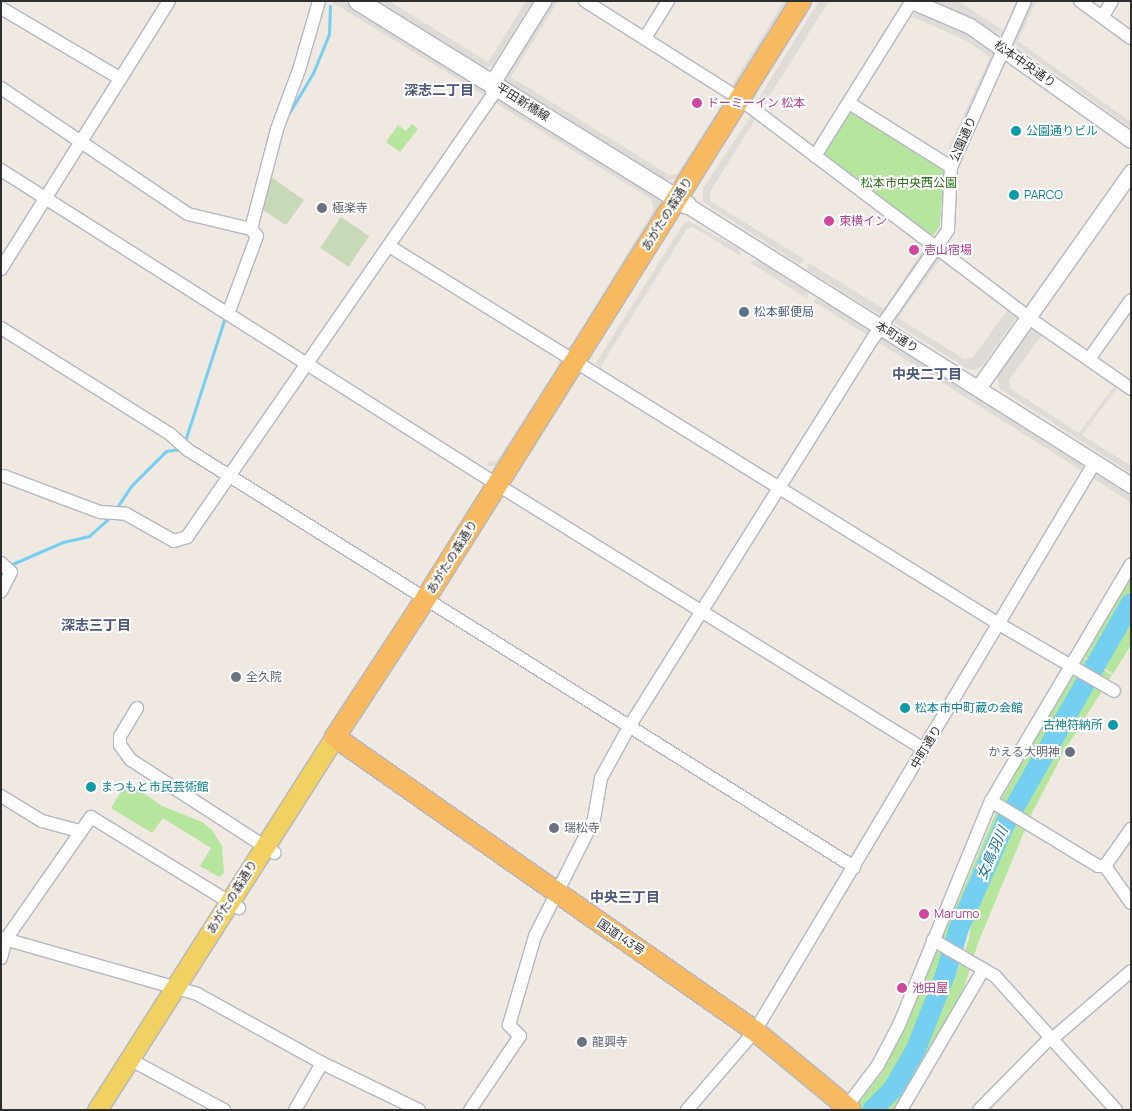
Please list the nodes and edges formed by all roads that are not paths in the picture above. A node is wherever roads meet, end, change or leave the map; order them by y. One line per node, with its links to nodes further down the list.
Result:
1 (169, 1): 18 (street)
2 (319, 1): 31 (street)
3 (358, 1): 19 (main road, 平田新橋線)
4 (543, 1): 19 (street)
5 (585, 1): 15 (street)
6 (668, 1): 15 (street)
7 (801, 1): 21 (highway, あがたの森通り)
8 (814, 1): 21 (highway, あがたの森通り)
9 (912, 1): 17 (street, 松本中央通り); 22 (street)
10 (1024, 1): 17 (street, 公園通り)
11 (1080, 1): 14 (street)
12 (1112, 1): 14 (street)
13 (1, 8): 18 (street)
14 (1102, 16): 16 (street)
15 (644, 38): 21 (street)
16 (1131, 38)
17 (1004, 48): 23 (street, 松本中央通り); 26 (street, 公園通り)
18 (121, 79): 24 (street)
19 (492, 82): 30 (main road, 平田新橋線); 32 (street)
20 (1, 88): 24 (street)
21 (745, 103): 25 (street); 30 (highway, あがたの森通り)
22 (849, 103): 25 (street); 26 (street)
23 (1131, 140)
24 (80, 144): 29 (street); 31 (street)
25 (815, 156): 33 (street)
26 (951, 167): 33 (street, 公園通り)
27 (1, 170): 29 (street)
28 (1131, 172): 37 (street)
29 (47, 199): 34 (street); 36 (street)
30 (682, 202): 39 (street, 本町通り); 42 (highway, あがたの森通り)
31 (253, 231): 36 (street)
32 (389, 246): 41 (street); 42 (street)
33 (936, 247): 37 (street); 39 (street, 公園通り)
34 (1, 269)
35 (1131, 300): 40 (street)
36 (225, 312): 41 (street)
37 (1028, 317): 40 (street); 43 (street)
38 (1, 328): 47 (street)
39 (882, 328): 43 (street, 本町通り); 50 (street, 公園通り)
40 (1089, 360): 44 (street)
41 (306, 364): 47 (street); 49 (street)
42 (580, 365): 49 (highway, あがたの森通り); 50 (street)
43 (978, 388): 45 (street, 本町通り)
44 (1131, 389)
45 (1095, 462): 48 (street, 本町通り); 56 (street, 中町通り)
46 (5, 473): 47 (street)
47 (230, 476): 54 (street)
48 (1131, 485)
49 (502, 488): 54 (highway, あがたの森通り); 55 (street)
50 (780, 488): 55 (street, 公園通り); 56 (street)
51 (1131, 564): 57 (street)
52 (4, 565): 53 (street)
53 (1, 592)
54 (431, 601): 60 (street); 61 (highway, あがたの森通り)
55 (702, 612): 60 (street, 公園通り); 62 (street)
56 (999, 624): 57 (street); 62 (street, 中町通り)
57 (1073, 668): 58 (street); 64 (street)
58 (1110, 689)
59 (137, 708): 67 (street)
60 (629, 726): 69 (street); 70 (street, 公園通り)
61 (340, 741): 67 (main road, あがたの森通り); 70 (highway, 国道143号)
62 (924, 749): 69 (street, 中町通り)
63 (1, 796): 66 (street)
64 (994, 803): 68 (street); 74 (street)
65 (1131, 829): 68 (street)
66 (78, 831): 72 (street); 73 (street)
67 (270, 849): 72 (main road, あがたの森通り)
68 (1105, 866): 71 (street)
69 (854, 867): 79 (street, 中町通り)
70 (557, 893): 79 (highway, 国道143号); 89 (street, 公園通り)
71 (1131, 903)
72 (234, 905): 78 (main road, あがたの森通り)
73 (4, 938): 75 (street); 78 (street)
74 (936, 942): 76 (street); 83 (street)
75 (1, 958)
76 (978, 967): 80 (street); 91 (street)
77 (1131, 971): 80 (street)
78 (180, 988): 81 (main road, あがたの森通り); 82 (street)
79 (755, 1031): 83 (highway, 国道143号); 90 (street, 中町通り)
80 (1051, 1038): 92 (street); 93 (street)
81 (134, 1062): 84 (main road, あがたの森通り); 85 (main road, あがたの森通り); 86 (street)
82 (322, 1063): 87 (street); 88 (street)
83 (848, 1109)
84 (97, 1110)
85 (111, 1110)
86 (224, 1110)
87 (295, 1110)
88 (419, 1110)
89 (470, 1110)
90 (687, 1110)
91 (901, 1110)
92 (979, 1110)
93 (1116, 1110)

